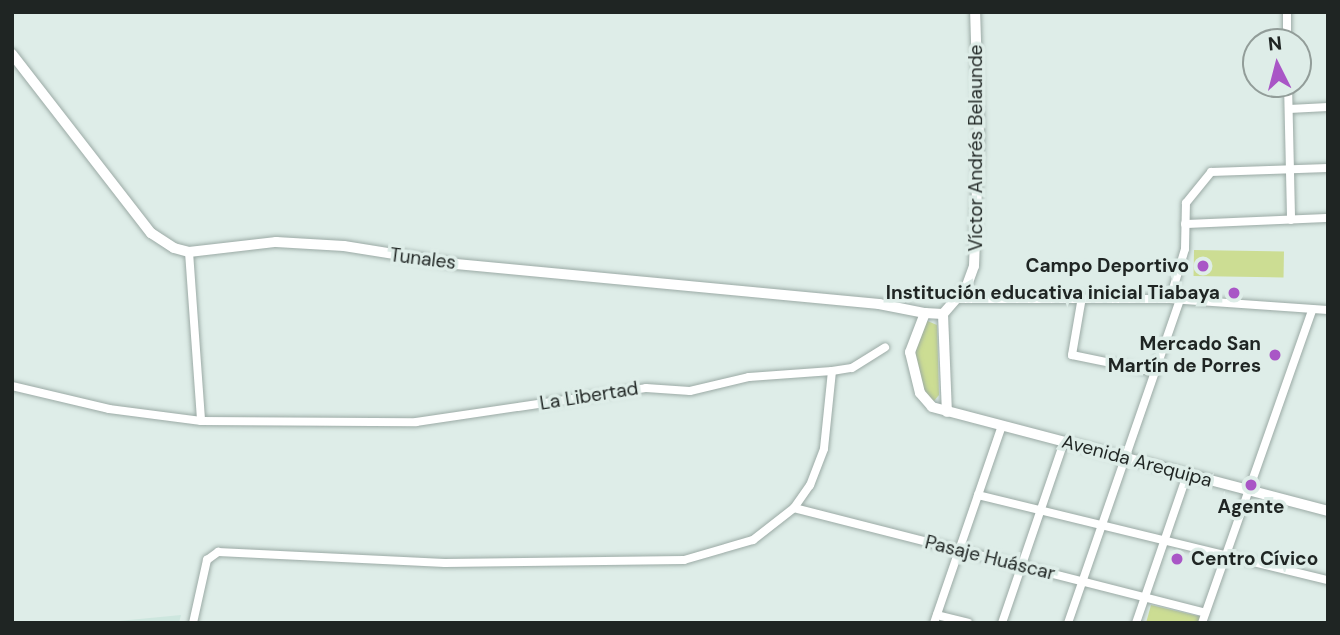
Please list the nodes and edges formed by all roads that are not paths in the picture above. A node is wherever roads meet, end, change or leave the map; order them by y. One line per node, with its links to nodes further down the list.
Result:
1 (975, 12): 13 (main road, Víctor Andrés Belaunde)
2 (12, 54): 11 (street)
3 (1289, 98): 5 (street)
4 (1328, 107): 5 (street)
5 (1289, 109): 7 (street)
6 (1328, 168): 7 (street)
7 (1290, 169): 9 (street); 10 (street)
8 (1328, 219): 9 (street)
9 (1291, 220): 10 (street)
10 (1185, 224): 14 (street)
11 (189, 252): 18 (street, Tunales); 25 (street)
12 (1082, 296): 13 (street); 14 (street); 22 (street)
13 (958, 299): 19 (main road, Víctor Andrés Belaunde)
14 (1170, 299): 15 (street)
15 (1180, 300): 16 (street); 22 (street)
16 (1312, 310): 17 (street); 30 (street)
17 (1328, 310)
18 (925, 313): 19 (main road); 24 (main road, Avenida Arequipa)
19 (943, 314): 24 (main road)
20 (886, 347): 21 (street, La Libertad)
21 (831, 371): 25 (street, La Libertad); 32 (street)
22 (1155, 372): 28 (street)
23 (12, 386): 25 (street, La Libertad)
24 (947, 412): 26 (main road, Avenida Arequipa)
25 (201, 421)
26 (1002, 425): 27 (main road, Avenida Arequipa); 31 (street)
27 (1064, 442): 28 (main road, Avenida Arequipa); 33 (street)
28 (1125, 458): 29 (main road, Avenida Arequipa); 35 (street)
29 (1187, 475): 30 (main road, Avenida Arequipa); 36 (street)
30 (1248, 491): 34 (main road, Avenida Arequipa); 38 (street)
31 (978, 495): 33 (street); 37 (street)
32 (794, 508): 37 (street, Pasaje Huáscar); 45 (street)
33 (1041, 510): 35 (street); 39 (street)
34 (1328, 512)
35 (1102, 525): 36 (street); 41 (street)
36 (1165, 540): 38 (street); 42 (street)
37 (959, 550): 39 (street, Pasaje Huáscar); 44 (street)
38 (1226, 555): 40 (street); 43 (street)
39 (1021, 565): 41 (street, Pasaje Huáscar); 47 (street)
40 (1328, 580)
41 (1083, 581): 42 (street, Pasaje Huáscar); 48 (street)
42 (1145, 597): 43 (street, Pasaje Huáscar); 49 (street)
43 (1205, 613): 50 (street)
44 (935, 619): 46 (street)
45 (193, 623)
46 (968, 623)
47 (1002, 623)
48 (1068, 623)
49 (1136, 623)
50 (1202, 623)

